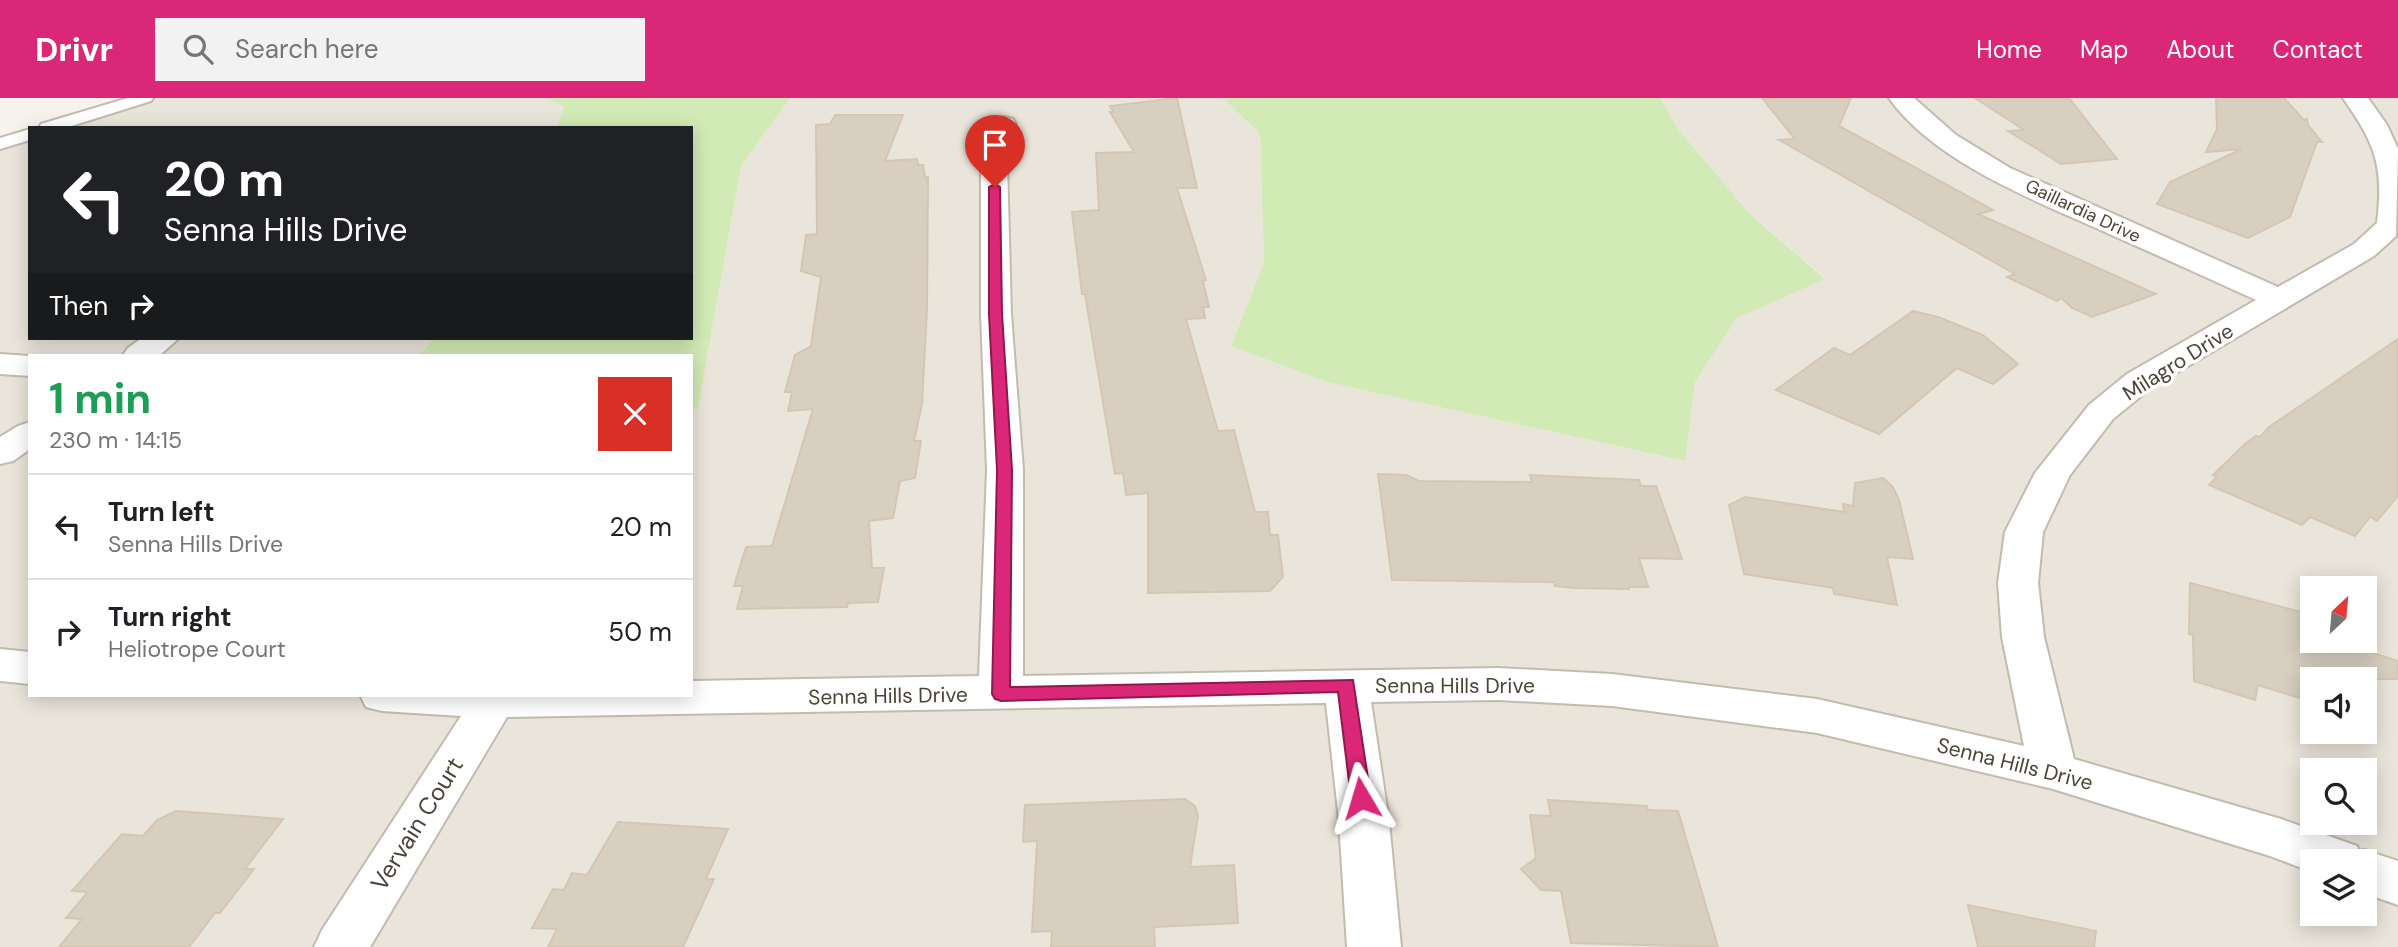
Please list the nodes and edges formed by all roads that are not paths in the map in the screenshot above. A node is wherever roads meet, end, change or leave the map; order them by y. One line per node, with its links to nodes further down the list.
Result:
1 (145, 98): 5 (lane)
2 (1900, 98): 8 (street, Gaillardia Drive)
3 (2376, 113): 8 (street, Milagro Drive)
4 (1004, 124): 18 (street)
5 (54, 126)
6 (28, 135): 7 (lane)
7 (0, 144)
8 (2281, 300): 21 (street, Milagro Drive)
9 (160, 340): 10 (street)
10 (140, 354)
11 (0, 364): 12 (street)
12 (28, 366)
13 (28, 434): 14 (street)
14 (0, 453)
15 (0, 665): 16 (street)
16 (28, 668)
17 (1346, 685): 18 (street, Senna Hills Drive); 21 (street, Senna Hills Drive); 26 (street)
18 (1001, 694): 20 (street, Senna Hills Drive)
19 (419, 697): 20 (street, Senna Hills Drive)
20 (494, 701): 25 (street, Vervain Court)
21 (2053, 771): 22 (street, Senna Hills Drive)
22 (2307, 849)
23 (2377, 876): 24 (street)
24 (2398, 883)
25 (341, 947)
26 (1374, 947)

